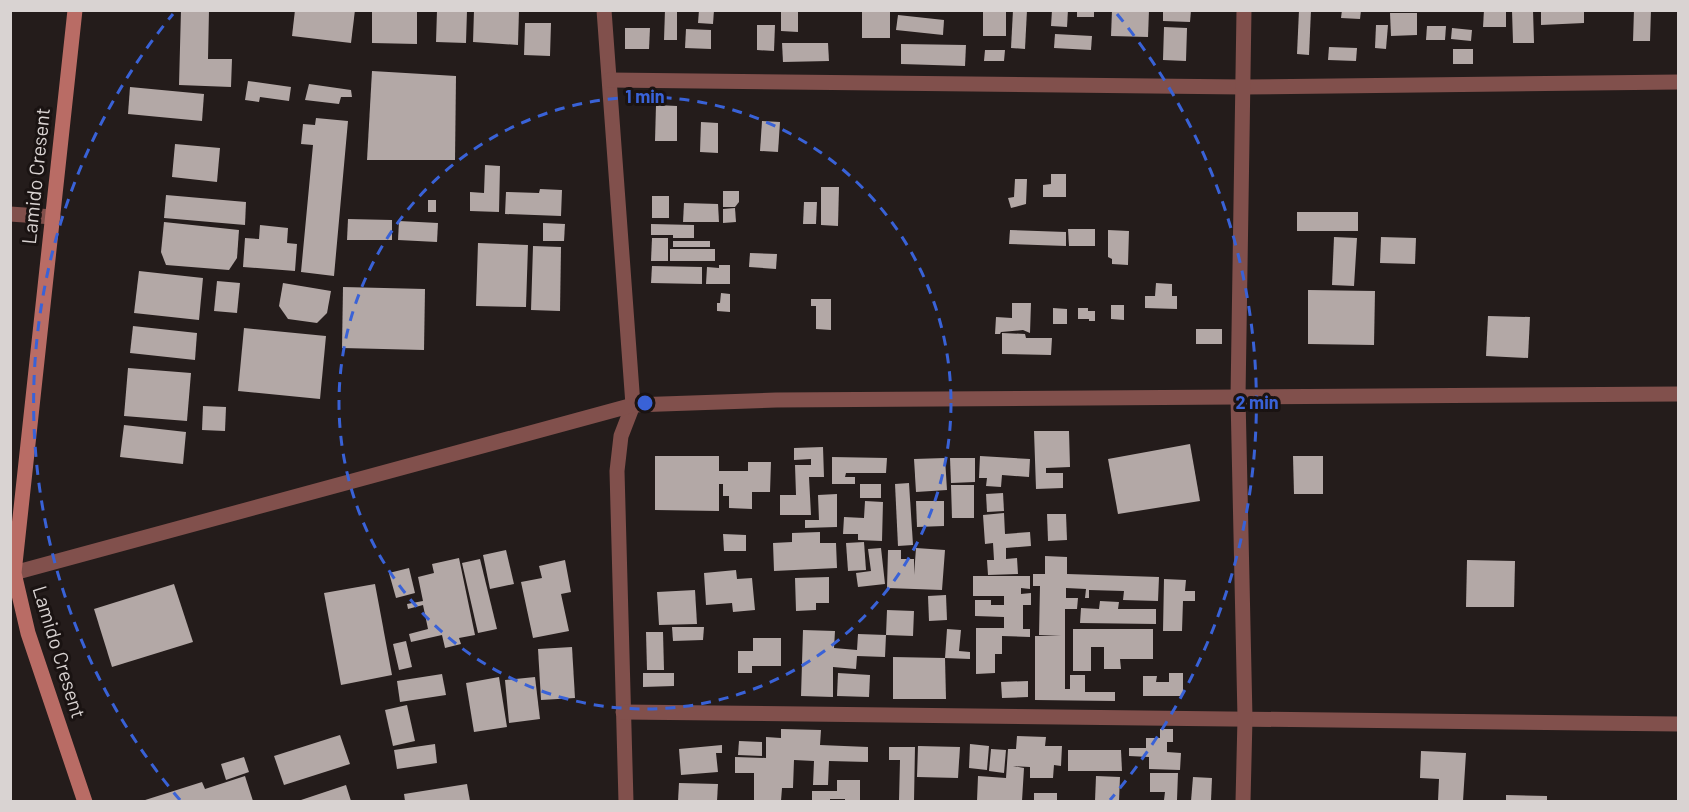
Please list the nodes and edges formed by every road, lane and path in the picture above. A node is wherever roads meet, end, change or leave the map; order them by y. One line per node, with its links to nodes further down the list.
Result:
1 (75, 10): 8 (street, Lamido Cresent)
2 (604, 10): 4 (street)
3 (1244, 10): 6 (street)
4 (610, 80): 6 (street); 11 (street)
5 (1678, 82): 6 (street)
6 (1242, 87): 10 (street)
7 (10, 214): 8 (street)
8 (53, 217): 12 (street, Lamido Cresent)
9 (1678, 394): 10 (street)
10 (1238, 397): 11 (street); 14 (street)
11 (633, 405): 12 (street); 13 (street)
12 (12, 573): 16 (street, Lamido Cresent)
13 (623, 712): 14 (street); 17 (street)
14 (1245, 718): 15 (street); 18 (street)
15 (1678, 724)
16 (85, 801)
17 (626, 801)
18 (1244, 801)

